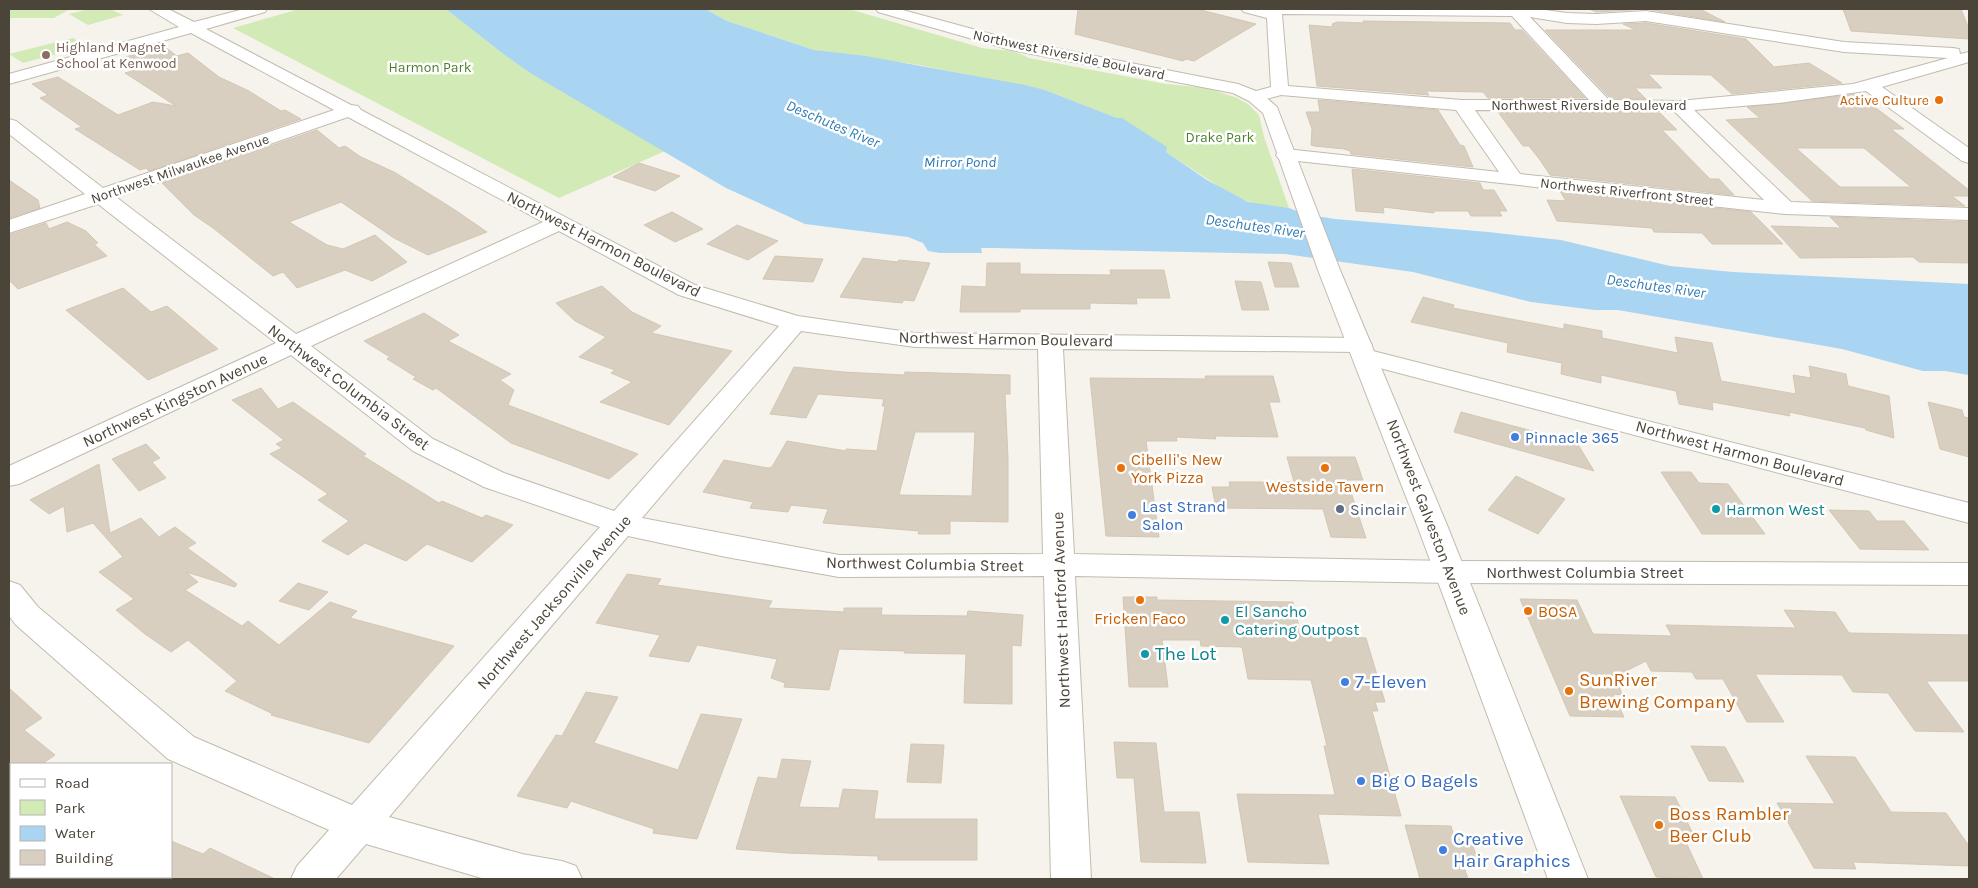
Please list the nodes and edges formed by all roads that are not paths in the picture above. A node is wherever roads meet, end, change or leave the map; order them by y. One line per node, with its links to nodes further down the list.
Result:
1 (157, 9): 8 (street, Northwest Harmon Boulevard)
2 (260, 9): 8 (street)
3 (883, 9): 15 (street, Northwest Riverside Boulevard)
4 (1248, 9): 6 (street)
5 (1513, 10): 6 (street); 7 (street); 18 (street)
6 (1274, 11): 14 (street)
7 (1650, 12): 9 (street)
8 (194, 28): 12 (street); 19 (street, Northwest Harmon Boulevard)
9 (1844, 48): 10 (street); 11 (street)
10 (1969, 56): 11 (street, Northwest Riverside Boulevard)
11 (1896, 77): 13 (street, Northwest Riverside Boulevard)
12 (9, 79)
13 (1870, 86): 17 (street, Northwest Riverside Boulevard); 22 (street)
14 (1280, 90): 15 (street); 16 (street, Northwest Riverside Boulevard)
15 (1255, 97): 21 (street, Northwest Galveston Avenue)
16 (1462, 105): 18 (street, Northwest Riverside Boulevard); 23 (street)
17 (1679, 106): 18 (street, Northwest Riverside Boulevard); 25 (street)
18 (1605, 107)
19 (352, 110): 24 (street, Northwest Milwaukee Avenue); 27 (street, Northwest Harmon Boulevard)
20 (9, 125): 24 (street, Northwest Columbia Street)
21 (1286, 155): 23 (street, Northwest Riverfront Street); 32 (street, Northwest Galveston Avenue)
22 (1969, 157)
23 (1514, 180): 25 (street, Northwest Riverfront Street)
24 (102, 196): 28 (street, Northwest Milwaukee Avenue); 31 (street, Northwest Columbia Street)
25 (1785, 208): 26 (street, Northwest Riverfront Street)
26 (1969, 214)
27 (559, 223): 29 (street, Northwest Harmon Boulevard); 31 (street, Northwest Kingston Avenue)
28 (9, 227)
29 (795, 322): 30 (street, Northwest Harmon Boulevard); 35 (street, Northwest Jacksonville Avenue)
30 (1050, 341): 32 (street, Northwest Harmon Boulevard); 36 (street, Northwest Hartford Avenue)
31 (292, 346): 33 (street, Northwest Kingston Avenue); 35 (street, Northwest Columbia Street)
32 (1363, 351): 34 (street, Northwest Harmon Boulevard); 37 (street, Northwest Galveston Avenue)
33 (9, 477)
34 (1969, 513)
35 (622, 524): 36 (street, Northwest Columbia Street); 40 (street, Northwest Jacksonville Avenue)
36 (1059, 565): 37 (street, Northwest Columbia Street); 43 (street, Northwest Hartford Avenue)
37 (1451, 572): 38 (street, Northwest Columbia Street); 44 (street, Northwest Galveston Avenue)
38 (1969, 574)
39 (9, 593): 40 (street)
40 (358, 825): 41 (street, Northwest Jacksonville Avenue); 42 (street)
41 (311, 879)
42 (562, 879)
43 (1071, 879)
44 (1568, 879)

